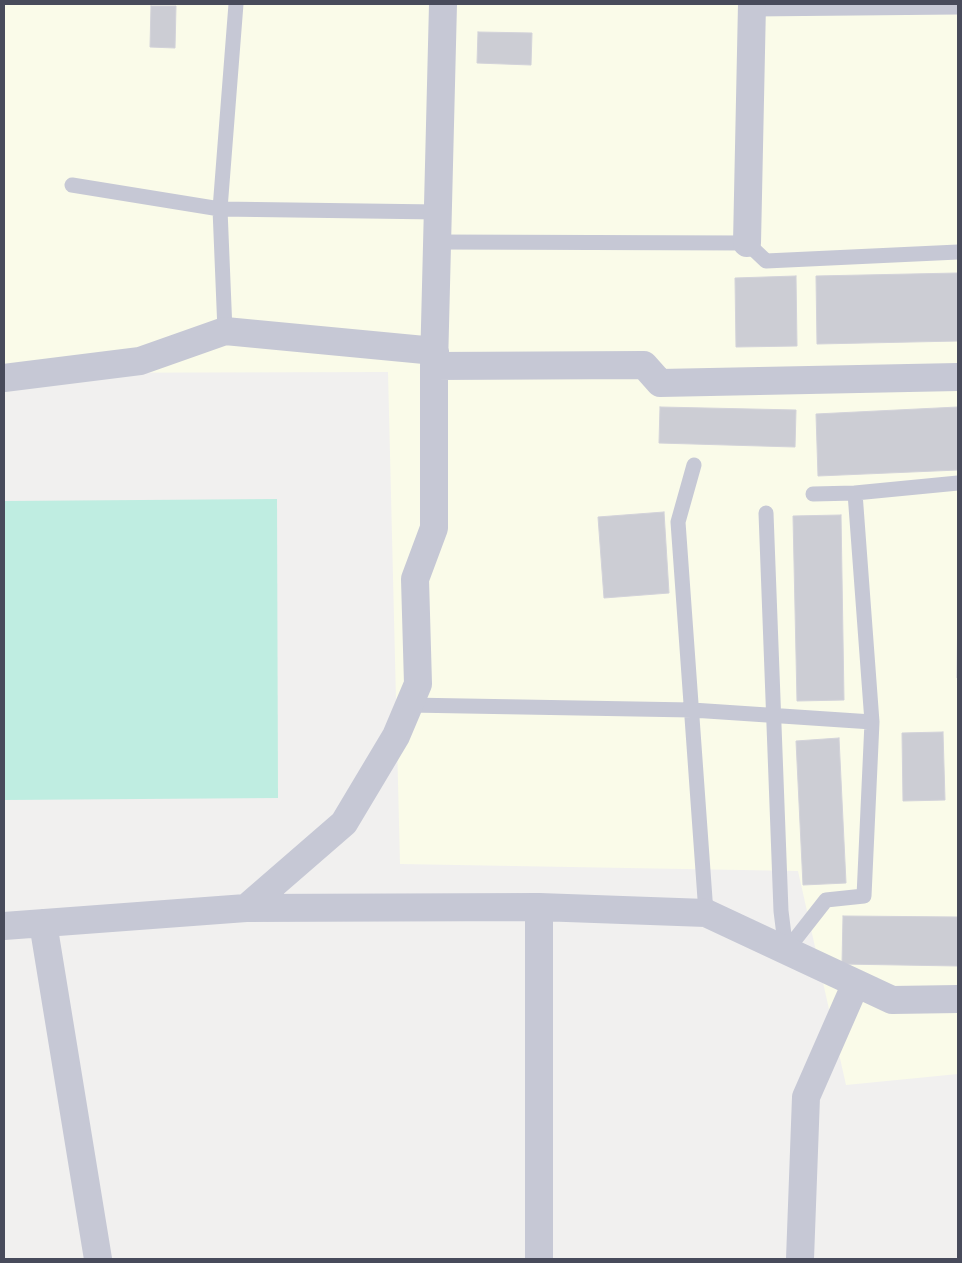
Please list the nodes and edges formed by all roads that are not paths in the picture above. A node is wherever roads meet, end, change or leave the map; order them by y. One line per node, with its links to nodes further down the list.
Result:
1 (236, 4): 6 (lane)
2 (444, 4): 7 (street)
3 (752, 6): 4 (lane); 9 (street)
4 (958, 7)
5 (72, 185): 6 (lane)
6 (220, 209): 7 (lane); 11 (lane)
7 (438, 212): 8 (street)
8 (437, 242): 9 (lane); 12 (street)
9 (747, 243): 10 (lane)
10 (958, 252)
11 (225, 331): 12 (street); 14 (street)
12 (434, 358): 13 (street); 20 (street)
13 (958, 377)
14 (4, 378)
15 (694, 464): 21 (lane)
16 (958, 483): 17 (lane)
17 (855, 493): 18 (lane); 23 (lane)
18 (813, 494)
19 (766, 513): 22 (lane)
20 (409, 705): 21 (lane); 25 (street)
21 (692, 710): 22 (lane); 26 (lane)
22 (775, 716): 23 (lane); 29 (lane)
23 (872, 722): 29 (lane)
24 (539, 907): 25 (street); 26 (street); 33 (street)
25 (246, 908): 27 (street)
26 (706, 913): 29 (street)
27 (43, 923): 28 (street); 32 (street)
28 (4, 926)
29 (786, 951): 30 (street)
30 (856, 983): 31 (street); 34 (street)
31 (958, 998)
32 (98, 1259)
33 (539, 1259)
34 (800, 1259)

